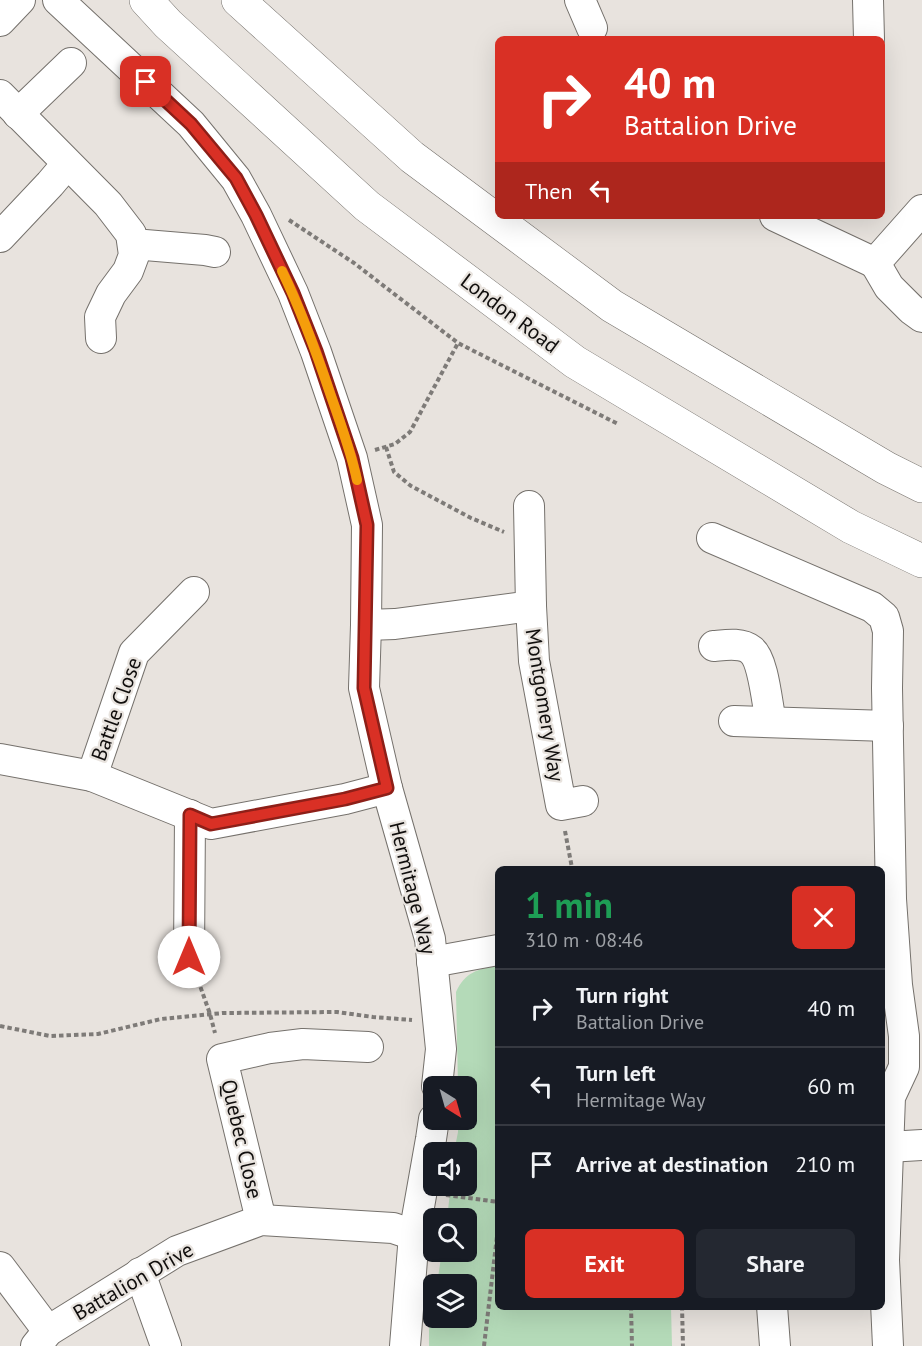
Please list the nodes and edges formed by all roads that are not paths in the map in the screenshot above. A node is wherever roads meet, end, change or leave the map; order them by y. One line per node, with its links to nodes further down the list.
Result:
1 (20, 0): 7 (street)
2 (58, 0): 27 (street, Hermitage Way)
3 (146, 0): 24 (highway, London Road)
4 (238, 0): 21 (highway)
5 (580, 0): 8 (street)
6 (868, 0): 9 (street)
7 (0, 21)
8 (592, 28)
9 (869, 36)
10 (71, 63): 11 (street)
11 (9, 105): 12 (street)
12 (67, 164): 15 (street); 16 (street)
13 (922, 210): 18 (street)
14 (781, 219): 18 (street)
15 (0, 237)
16 (133, 244): 17 (street); 20 (street)
17 (215, 252)
18 (875, 263): 19 (street)
19 (922, 317)
20 (101, 338)
21 (922, 486)
22 (528, 506): 26 (street, Montgomery Way)
23 (712, 538): 31 (street)
24 (922, 561)
25 (194, 592): 33 (street, Battle Close)
26 (531, 606): 27 (street, Montgomery Way); 35 (street, Montgomery Way)
27 (366, 625): 34 (street, Hermitage Way)
28 (714, 646): 30 (street)
29 (734, 721): 30 (street)
30 (771, 722): 31 (street)
31 (888, 726): 37 (street)
32 (0, 759): 33 (street)
33 (92, 776): 36 (street)
34 (387, 788): 36 (street); 40 (street, Hermitage Way)
35 (570, 811)
36 (190, 815): 39 (street)
37 (886, 899): 41 (street)
38 (495, 951): 40 (street)
39 (189, 957)
40 (432, 962): 43 (street, Hermitage Way)
41 (893, 1035): 44 (street)
42 (368, 1047): 49 (street, Quebec Close)
43 (438, 1076)
44 (886, 1097): 47 (street)
45 (432, 1130): 50 (street)
46 (922, 1145): 47 (street)
47 (888, 1147): 48 (street)
48 (885, 1215)
49 (261, 1220): 50 (street, Battalion Drive); 52 (street, Battalion Drive)
50 (414, 1235): 57 (street)
51 (0, 1267): 55 (street)
52 (140, 1273): 55 (street, Battalion Drive); 56 (street)
53 (885, 1294): 59 (street)
54 (772, 1310): 58 (street)
55 (42, 1339)
56 (166, 1346)
57 (405, 1346)
58 (775, 1346)
59 (888, 1346)

